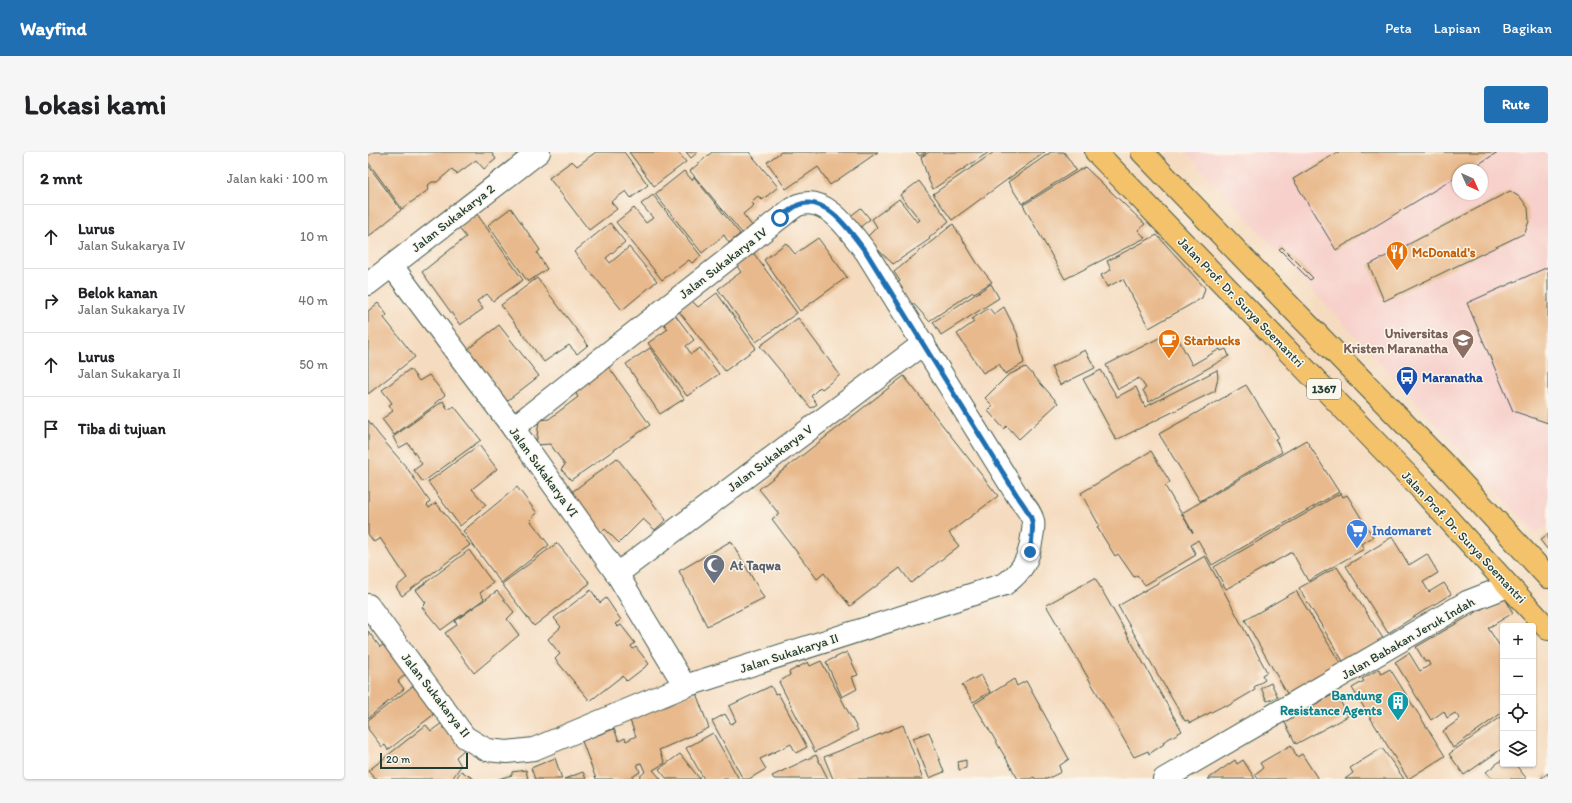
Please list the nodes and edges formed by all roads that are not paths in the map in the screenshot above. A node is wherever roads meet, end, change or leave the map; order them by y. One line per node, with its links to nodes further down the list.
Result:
1 (539, 152): 4 (street, Jalan Sukakarya 2)
2 (1096, 152): 10 (main road, Jalan Prof. Dr. Surya Soemantri / 1367)
3 (1142, 152): 9 (main road, 1367)
4 (392, 266): 5 (street, Jalan Sukakarya 2); 7 (street, Jalan Sukakarya VI)
5 (368, 284)
6 (924, 343): 7 (street, Jalan Sukakarya IV); 8 (street, Jalan Sukakarya V); 13 (street, Jalan Sukakarya II)
7 (513, 428): 8 (street, Jalan Sukakarya VI)
8 (617, 574): 13 (street, Jalan Sukakarya VI)
9 (1548, 578)
10 (1508, 586): 12 (main road, Jalan Prof. Dr. Surya Soemantri / 1367); 14 (street, Jalan Babakan Jeruk Indah)
11 (368, 605): 13 (street, Jalan Sukakarya II)
12 (1548, 629)
13 (684, 686)
14 (1164, 779)

